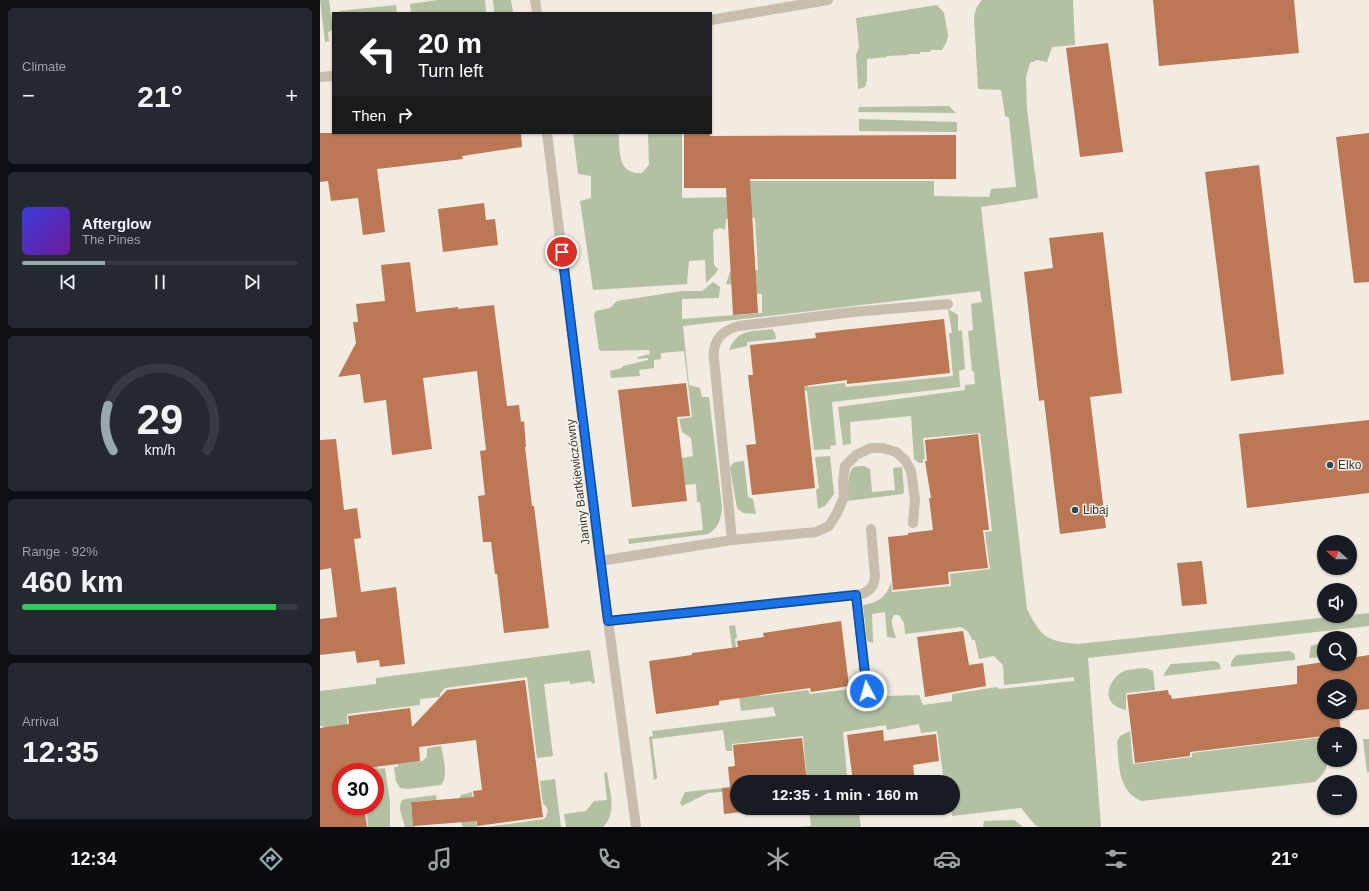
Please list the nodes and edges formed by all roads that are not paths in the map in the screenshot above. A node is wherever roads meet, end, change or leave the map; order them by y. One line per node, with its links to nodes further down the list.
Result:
1 (535, 0): 3 (street)
2 (828, 0): 4 (street)
3 (537, 12)
4 (712, 20)
5 (332, 76): 6 (street)
6 (320, 77)
7 (547, 134): 12 (street, Janiny Bartkiewiczówny)
8 (948, 304): 11 (street)
9 (913, 523): 11 (street)
10 (871, 529): 13 (street)
11 (732, 540): 12 (street)
12 (600, 560): 14 (street, Janiny Bartkiewiczówny)
13 (856, 595): 14 (street); 15 (street)
14 (608, 621): 16 (street, Janiny Bartkiewiczówny)
15 (867, 691)
16 (636, 827)

